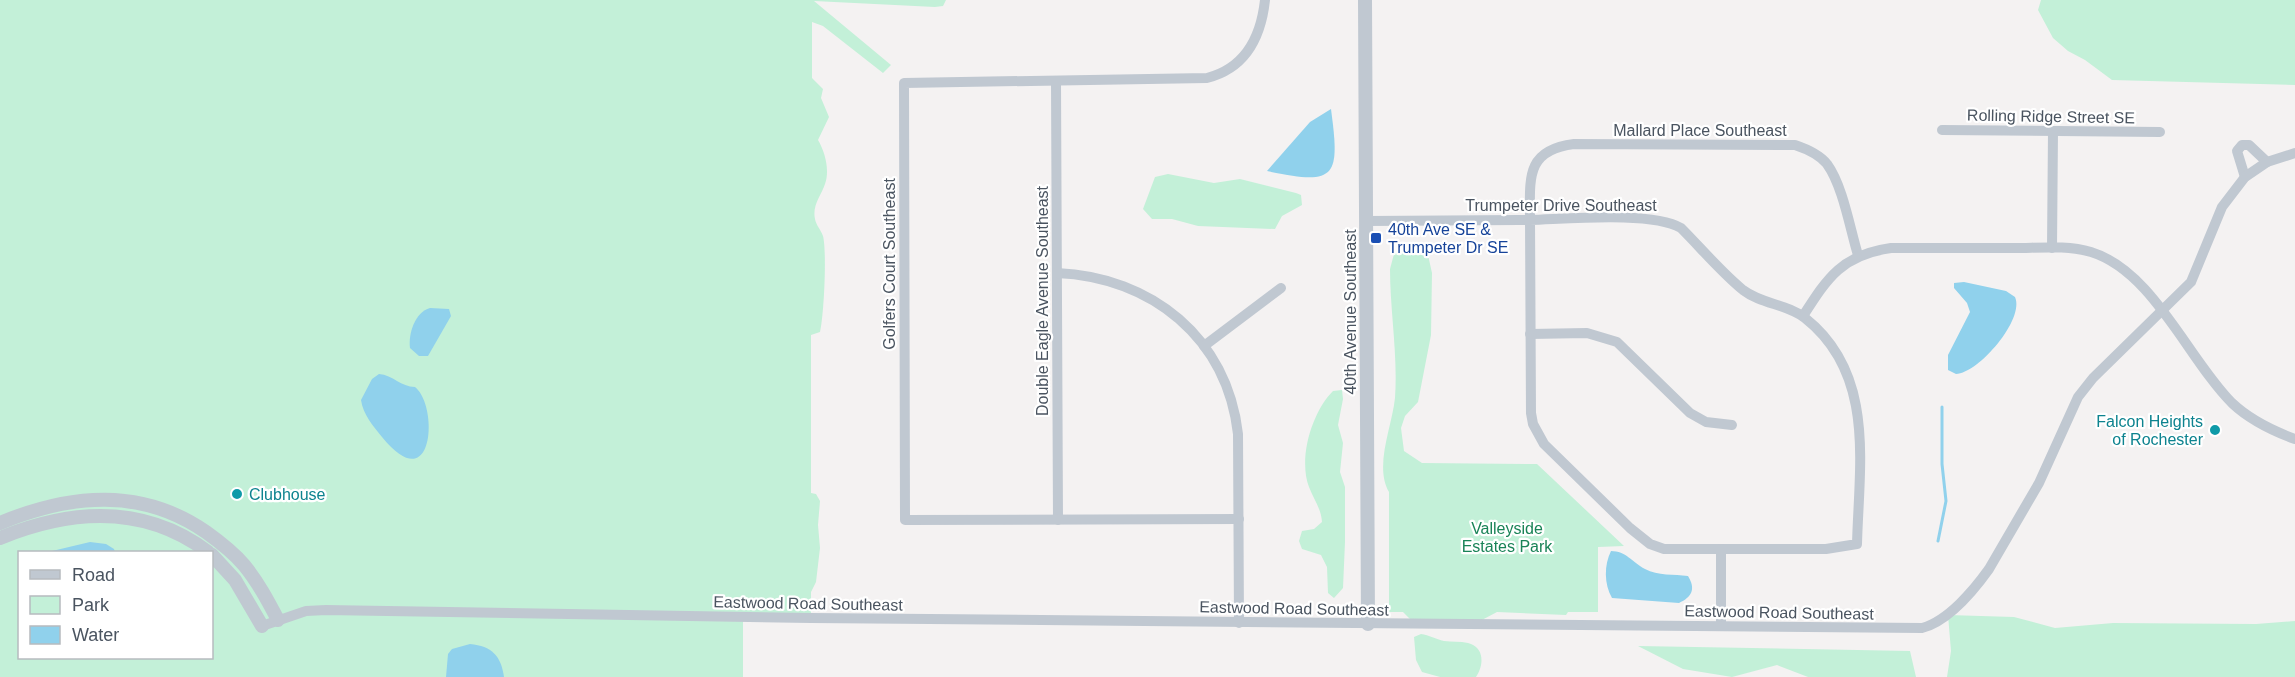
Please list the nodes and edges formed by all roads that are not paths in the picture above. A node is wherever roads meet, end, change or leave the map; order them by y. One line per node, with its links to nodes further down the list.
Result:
1 (1265, 0): 3 (street, Golfers Court Southeast)
2 (1365, 0): 11 (street, 40th Avenue Southeast)
3 (1056, 82): 14 (street, Double Eagle Avenue Southeast); 23 (street, Golfers Court Southeast)
4 (1942, 129): 5 (street, Rolling Ridge Street SE)
5 (2053, 131): 6 (street, Rolling Ridge Street SE); 12 (street)
6 (2160, 132)
7 (2295, 153): 8 (street, Eastwood Road Southeast)
8 (2267, 162): 9 (street, Eastwood Road Southeast); 9 (street)
9 (2245, 177): 16 (street, Eastwood Road Southeast)
10 (1530, 220): 11 (street, Trumpeter Drive Southeast); 13 (street, Mallard Place Southeast); 17 (street, Trumpeter Drive Southeast); 18 (street, Mallard Place Southeast)
11 (1367, 221): 31 (street, 40th Avenue Southeast)
12 (2052, 248): 13 (street); 16 (street)
13 (1858, 255): 17 (street)
14 (1057, 273): 19 (street); 23 (street, Double Eagle Avenue Southeast)
15 (1281, 288): 19 (street)
16 (2162, 310): 21 (street); 33 (street, Eastwood Road Southeast)
17 (1803, 316): 26 (street, Trumpeter Drive Southeast)
18 (1530, 334): 20 (street); 26 (street, Mallard Place Southeast)
19 (1204, 346): 22 (street)
20 (1732, 425)
21 (2295, 439)
22 (1239, 519): 23 (street, Golfers Court Southeast); 30 (street)
23 (1058, 520)
24 (0, 523): 29 (street)
25 (0, 538): 27 (street)
26 (1721, 549): 33 (street)
27 (205, 551)
28 (213, 557): 32 (street)
29 (278, 620): 30 (street, Eastwood Road Southeast); 32 (street, Eastwood Road Southeast)
30 (1239, 623): 31 (street, Eastwood Road Southeast)
31 (1368, 624): 33 (street, Eastwood Road Southeast)
32 (262, 626)
33 (1721, 626)

